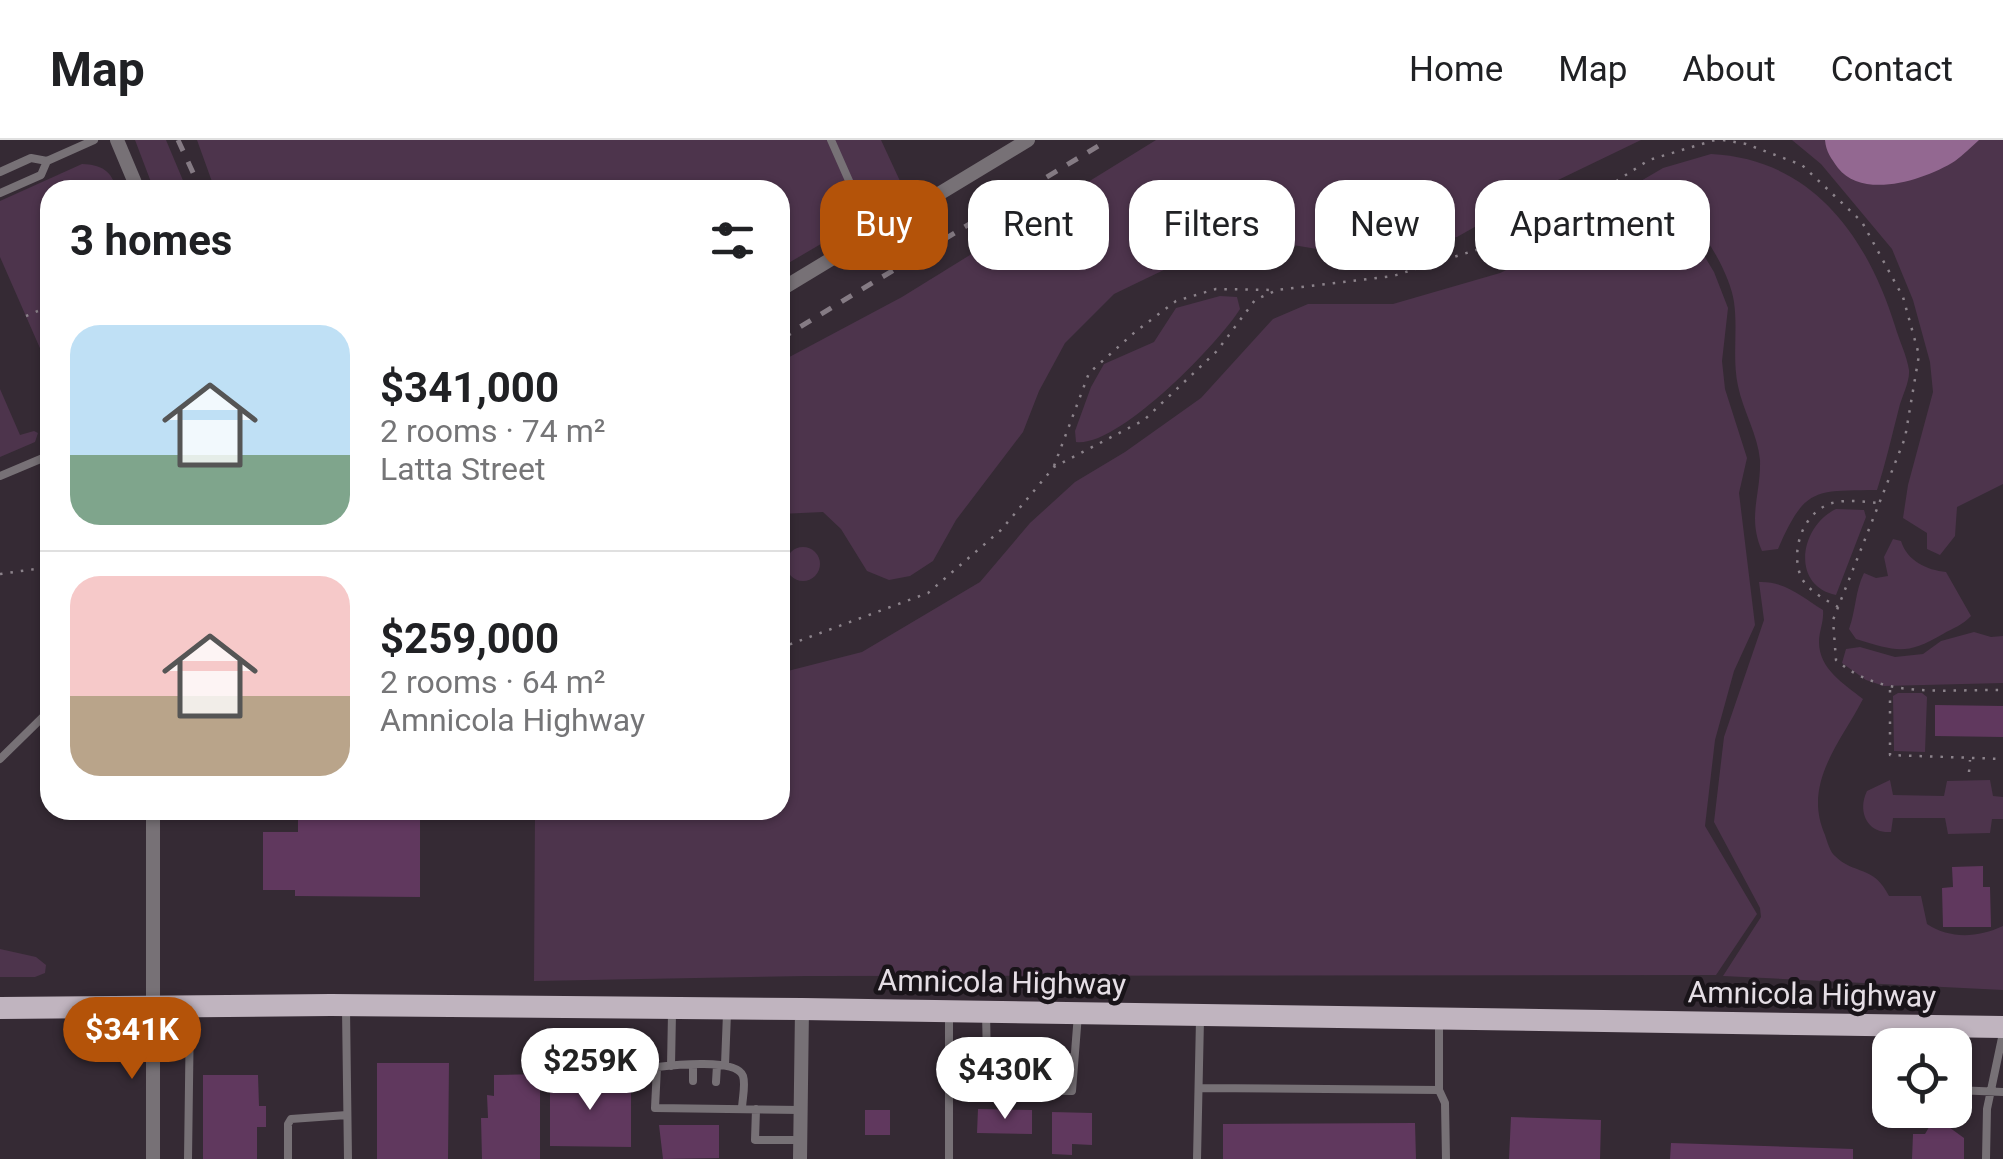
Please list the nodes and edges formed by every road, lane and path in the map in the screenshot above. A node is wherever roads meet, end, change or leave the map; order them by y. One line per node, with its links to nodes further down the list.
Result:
1 (94, 140): 7 (lane)
2 (117, 140): 9 (street)
3 (831, 140): 10 (lane)
4 (1028, 140): 11 (street)
5 (1716, 140): 15 (path)
6 (1724, 140): 21 (path)
7 (47, 161): 8 (lane); 12 (lane)
8 (0, 172)
9 (134, 180)
10 (849, 180)
11 (948, 189)
12 (0, 192)
13 (820, 267): 14 (street)
14 (790, 284)
15 (1277, 290): 19 (path); 19 (path)
16 (40, 310): 17 (path)
17 (26, 316)
18 (40, 459): 20 (lane)
19 (1054, 467): 25 (path)
20 (0, 476)
21 (1882, 504): 24 (path); 24 (path)
22 (40, 568): 23 (path)
23 (0, 574)
24 (1838, 607): 26 (path)
25 (790, 644)
26 (1890, 689): 27 (path); 29 (path)
27 (2003, 690)
28 (40, 720): 31 (lane)
29 (1970, 758): 30 (path); 32 (path)
30 (2003, 758)
31 (0, 759)
32 (1969, 772)
33 (153, 820): 34 (street)
34 (155, 1006): 35 (main road, Amnicola Highway); 37 (main road, Amnicola Highway); 70 (street)
35 (190, 1006): 36 (main road, Amnicola Highway); 71 (lane)
36 (346, 1006): 38 (main road, Amnicola Highway); 68 (lane)
37 (0, 1008)
38 (672, 1008): 39 (main road, Amnicola Highway); 54 (lane)
39 (727, 1009): 40 (main road, Amnicola Highway); 52 (lane)
40 (802, 1009): 41 (main road, Amnicola Highway); 67 (street)
41 (949, 1012): 43 (main road, Amnicola Highway); 50 (lane)
42 (1078, 1013): 43 (main road, Amnicola Highway); 44 (main road, Amnicola Highway); 49 (lane)
43 (986, 1014): 51 (lane)
44 (1200, 1015): 45 (main road, Amnicola Highway); 57 (lane)
45 (1440, 1018): 48 (main road, Amnicola Highway); 59 (lane)
46 (2003, 1030): 47 (main road, Amnicola Highway); 61 (lane)
47 (1972, 1031)
48 (1872, 1034)
49 (1074, 1057): 51 (lane); 58 (lane)
50 (949, 1060): 51 (lane); 58 (lane)
51 (987, 1060)
52 (721, 1064): 53 (lane); 56 (lane); 65 (lane)
53 (693, 1065): 54 (lane); 55 (lane)
54 (671, 1066): 64 (lane)
55 (693, 1081)
56 (716, 1082)
57 (1199, 1088): 59 (lane); 76 (lane)
58 (948, 1090): 75 (lane)
59 (1439, 1090): 77 (lane)
60 (1972, 1091): 61 (lane)
61 (1992, 1092): 62 (lane); 78 (lane)
62 (2003, 1092)
63 (692, 1098): 64 (lane)
64 (692, 1109): 65 (lane)
65 (742, 1109): 66 (lane)
66 (756, 1110): 67 (lane); 69 (lane)
67 (800, 1110): 69 (street)
68 (347, 1115): 72 (lane); 73 (lane)
69 (800, 1140): 74 (street)
70 (153, 1159)
71 (188, 1159)
72 (288, 1159)
73 (348, 1159)
74 (800, 1159)
75 (949, 1159)
76 (1197, 1159)
77 (1446, 1159)
78 (1986, 1159)

